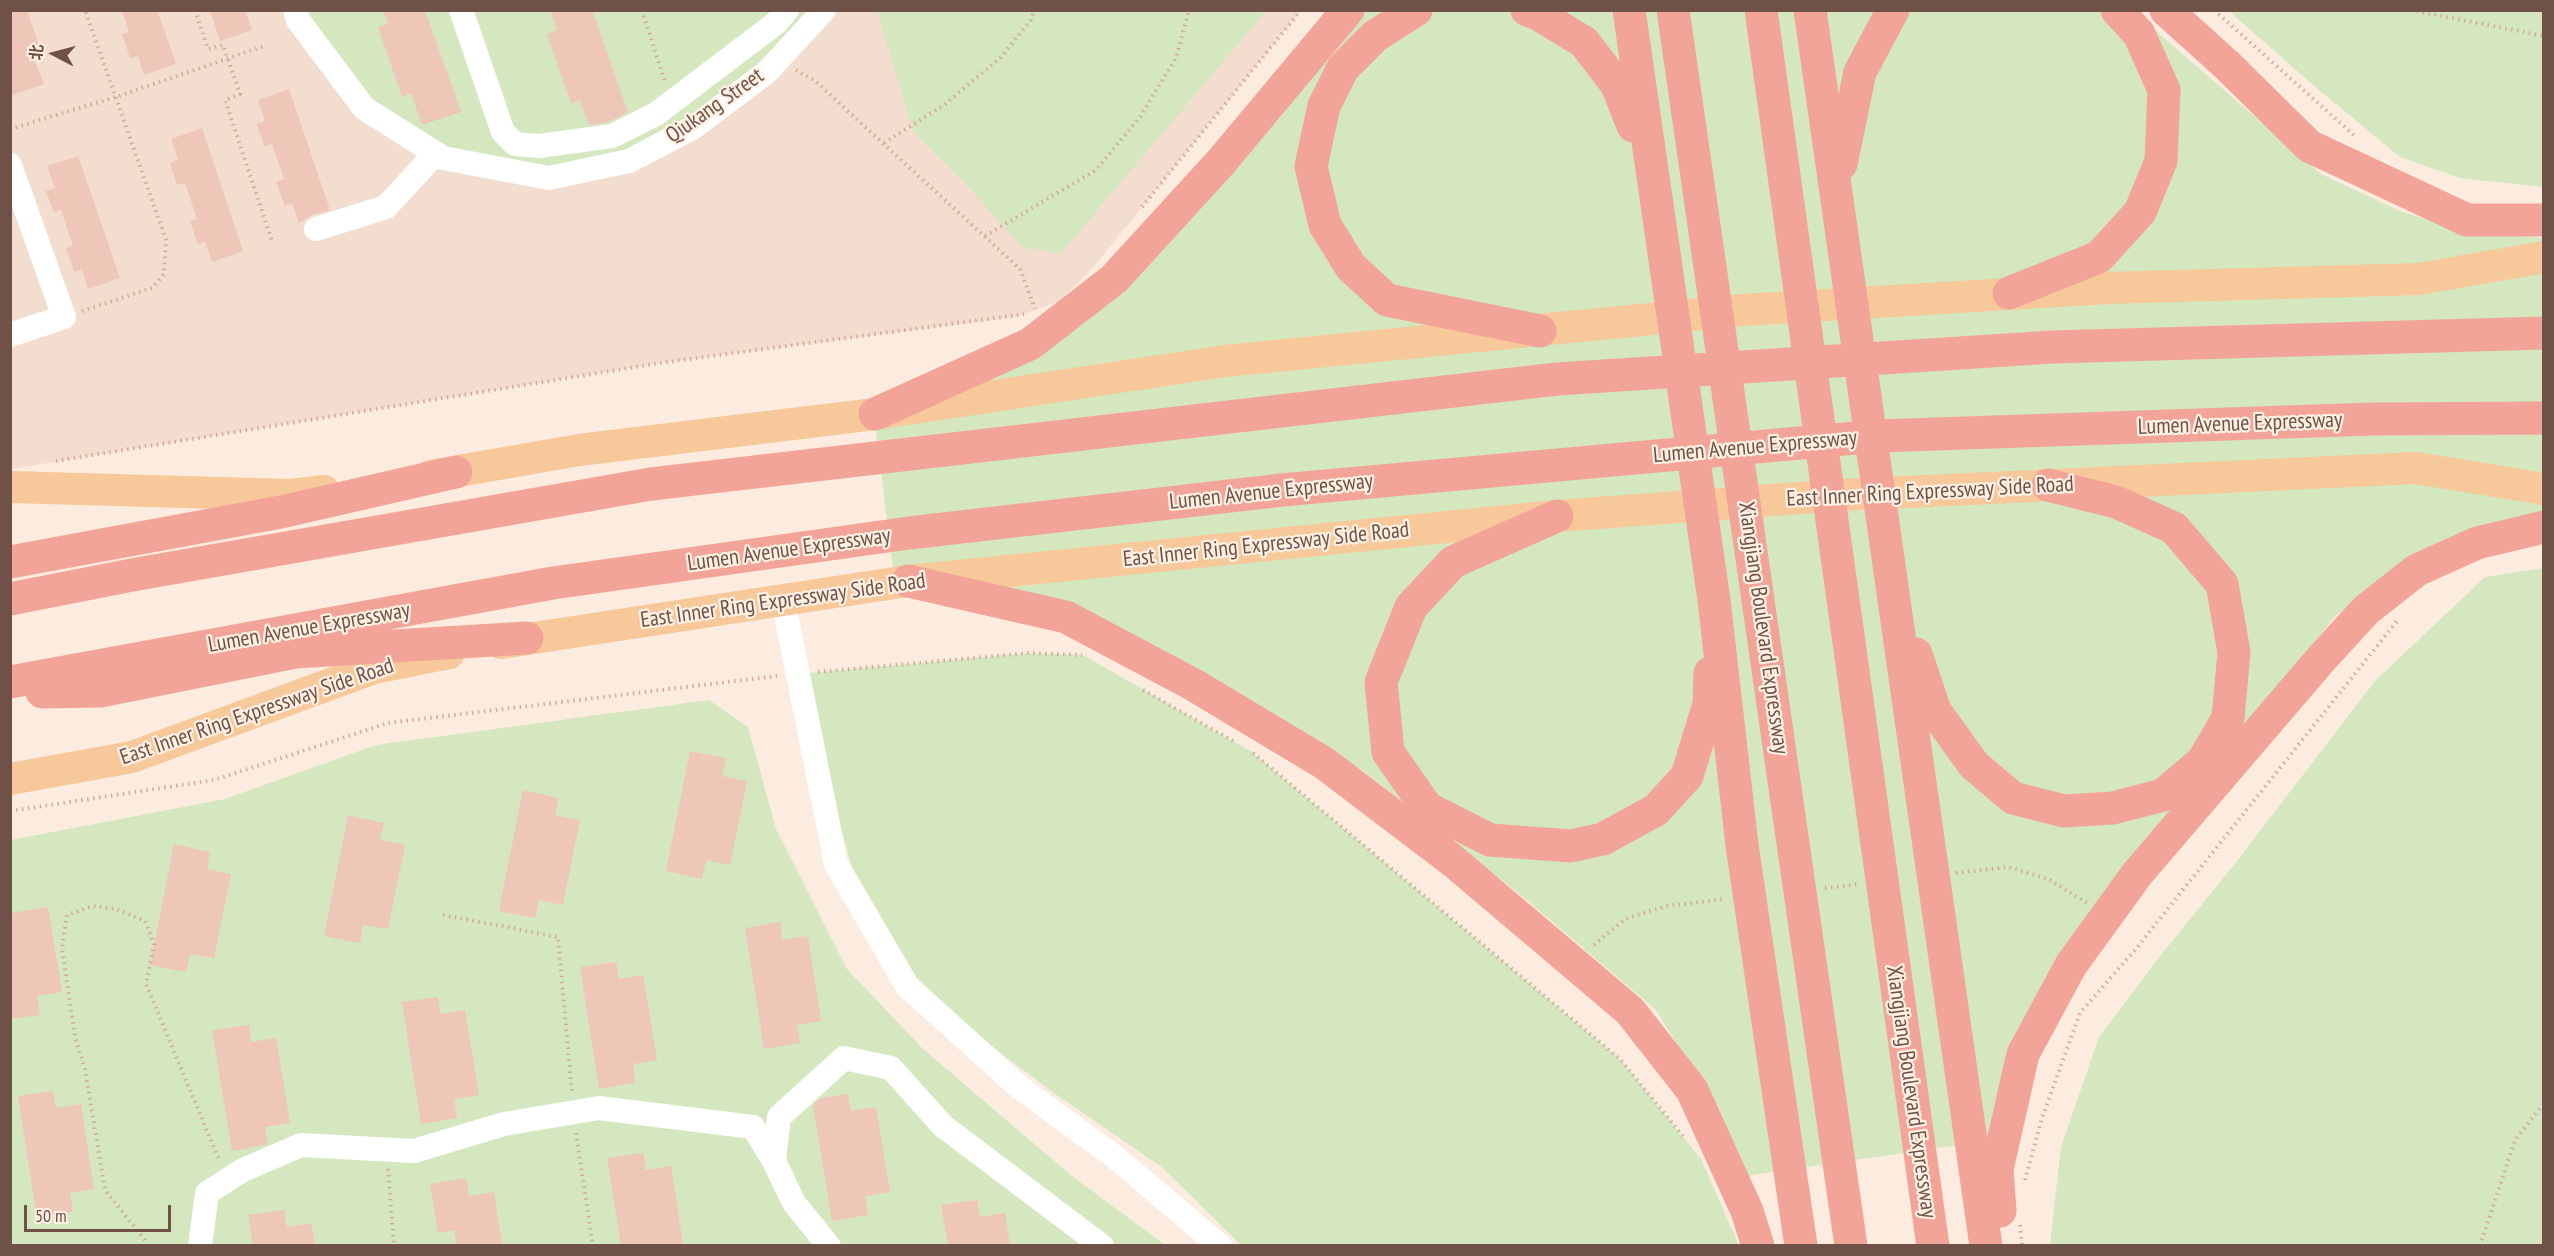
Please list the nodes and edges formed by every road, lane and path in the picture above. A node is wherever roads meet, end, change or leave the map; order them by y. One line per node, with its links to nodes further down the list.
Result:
1 (85, 10): 27 (path)
2 (195, 10): 25 (path)
3 (295, 10): 32 (street, Qiukang Street)
4 (461, 10): 28 (street)
5 (642, 10): 28 (path)
6 (787, 10): 28 (street)
7 (824, 10): 26 (street, Qiukang Street)
8 (1034, 10): 31 (path)
9 (1189, 10): 39 (path)
10 (1301, 10): 36 (path)
11 (1348, 10): 49 (highway)
12 (1416, 10): 46 (highway)
13 (1527, 10): 34 (highway)
14 (1629, 10): 34 (highway)
15 (1673, 10): 102 (highway, Xiangjiang Boulevard Expressway)
16 (1761, 10): 103 (highway, Xiangjiang Boulevard Expressway)
17 (1810, 10): 35 (highway)
18 (1893, 10): 35 (highway)
19 (2117, 10): 42 (highway)
20 (2166, 10): 37 (highway)
21 (2214, 10): 30 (path)
22 (2410, 10): 23 (path)
23 (2544, 36)
24 (264, 46): 25 (path)
25 (227, 58): 27 (path); 40 (path)
26 (778, 60): 31 (path); 32 (street, Qiukang Street)
27 (116, 98): 29 (path); 45 (path)
28 (672, 102)
29 (10, 129)
30 (2358, 138)
31 (884, 143): 39 (path)
32 (436, 153): 38 (street)
33 (10, 165): 45 (street)
34 (1651, 168): 63 (highway)
35 (1836, 186): 59 (highway)
36 (1136, 214)
37 (2544, 220)
38 (316, 229)
39 (985, 236): 44 (path)
40 (272, 241)
41 (2544, 257): 42 (main road)
42 (2009, 293): 46 (main road)
43 (1043, 307): 44 (path)
44 (1035, 310): 51 (path)
45 (64, 317): 48 (street)
46 (1540, 331): 49 (main road)
47 (2544, 333): 61 (highway)
48 (10, 335)
49 (875, 414): 52 (main road)
50 (2544, 418): 68 (highway, Lumen Avenue Expressway)
51 (46, 463)
52 (456, 472): 54 (main road); 58 (highway)
53 (2048, 485): 55 (main road, East Inner Ring Expressway Side Road); 56 (main road, East Inner Ring Expressway Side Road); 59 (highway)
54 (10, 488)
55 (2544, 489)
56 (1557, 516): 60 (main road, East Inner Ring Expressway Side Road); 63 (highway)
57 (2544, 527): 93 (highway)
58 (10, 562)
59 (1889, 573): 93 (highway)
60 (908, 581): 62 (main road, East Inner Ring Expressway Side Road); 101 (highway)
61 (10, 599)
62 (783, 600): 65 (main road, East Inner Ring Expressway Side Road); 67 (street)
63 (1714, 600): 92 (highway)
64 (2399, 618): 90 (path)
65 (527, 638): 70 (highway); 73 (main road, East Inner Ring Expressway Side Road)
66 (1083, 655): 67 (path)
67 (798, 674): 74 (path); 100 (street)
68 (10, 682)
69 (1143, 689): 71 (path)
70 (10, 693)
71 (1242, 746)
72 (1252, 752): 86 (path)
73 (10, 779)
74 (10, 811)
75 (1949, 874): 79 (path)
76 (1867, 883): 77 (path)
77 (1820, 889)
78 (1726, 899): 81 (path)
79 (2093, 906)
80 (443, 915): 83 (path)
81 (1594, 945)
82 (2544, 1103): 105 (path)
83 (573, 1112): 85 (street); 87 (street); 97 (path)
84 (779, 1117): 85 (street); 88 (street); 99 (street)
85 (753, 1127): 88 (street)
86 (1686, 1141)
87 (386, 1149): 89 (street); 96 (path)
88 (774, 1161): 98 (street)
89 (227, 1180): 94 (path); 95 (street)
90 (2025, 1182)
91 (2020, 1214): 104 (path)
92 (1799, 1231)
93 (1991, 1242)
94 (146, 1245)
95 (200, 1245)
96 (394, 1245)
97 (593, 1245)
98 (829, 1245)
99 (1102, 1245)
100 (1220, 1245)
101 (1758, 1245)
102 (1851, 1245)
103 (1933, 1245)
104 (2022, 1245)
105 (2480, 1245)

